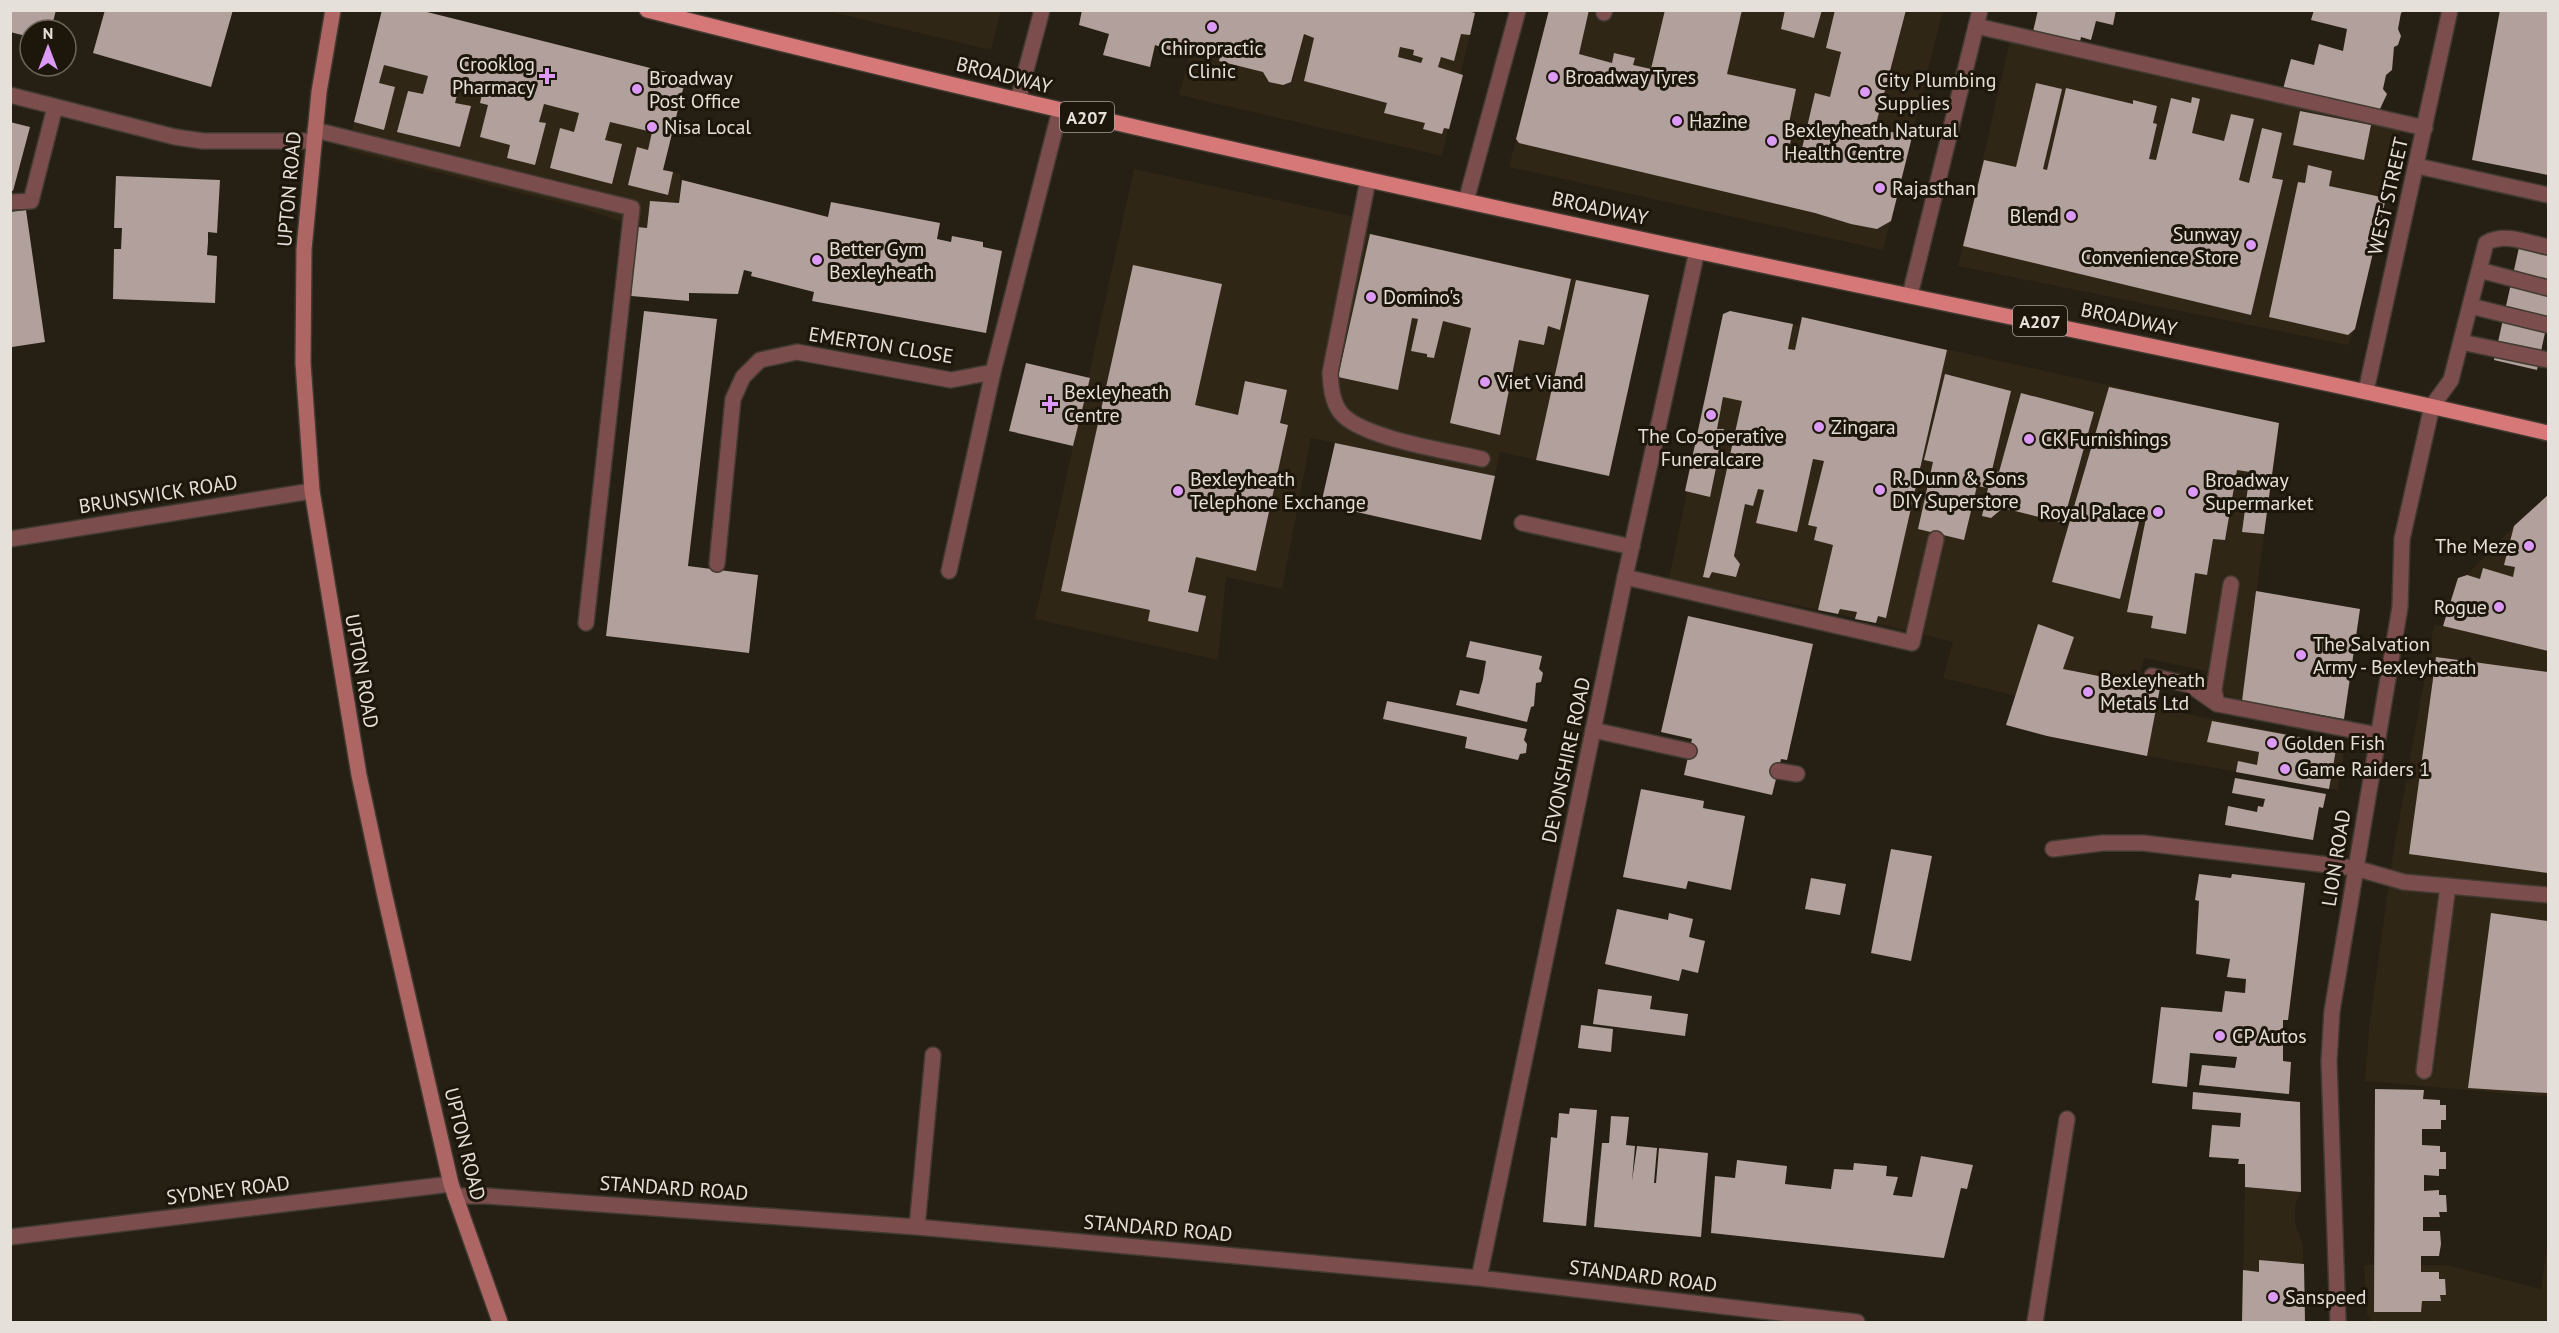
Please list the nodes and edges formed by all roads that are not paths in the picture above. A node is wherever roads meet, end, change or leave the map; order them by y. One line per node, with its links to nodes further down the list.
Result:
1 (333, 10): 13 (street, UPTON ROAD)
2 (647, 10): 9 (main road, BROADWAY / A207)
3 (1042, 10): 9 (street)
4 (1518, 10): 17 (street)
5 (1980, 10): 7 (street)
6 (2450, 10): 12 (street, WEST STREET)
7 (1976, 26): 12 (street); 23 (street)
8 (10, 95): 10 (street)
9 (1018, 100): 11 (main road, BROADWAY / A207)
10 (55, 107): 13 (street); 18 (street)
11 (1060, 110): 15 (main road, BROADWAY / A207); 28 (street)
12 (2425, 128): 14 (street, WEST STREET)
13 (314, 136): 33 (street, UPTON ROAD); 42 (street)
14 (2417, 166): 16 (street); 29 (street, WEST STREET)
15 (1368, 180): 17 (main road, BROADWAY / A207); 32 (street)
16 (2548, 195)
17 (1467, 201): 20 (main road, BROADWAY / A207)
18 (10, 202)
19 (2548, 247): 21 (street)
20 (1697, 251): 23 (main road, BROADWAY / A207); 37 (street, DEVONSHIRE ROAD)
21 (2479, 270): 22 (street); 24 (street)
22 (2548, 288)
23 (1910, 295): 29 (main road, BROADWAY / A207)
24 (2470, 306): 25 (street); 26 (street)
25 (2548, 325)
26 (2461, 342): 27 (street); 30 (street)
27 (2548, 360)
28 (993, 372): 38 (street, EMERTON CLOSE); 39 (street)
29 (2366, 391): 30 (main road, BROADWAY / A207)
30 (2432, 406): 31 (main road, BROADWAY / A207); 46 (street, LION ROAD)
31 (2548, 433)
32 (1482, 459)
33 (312, 491): 36 (street, BRUNSWICK ROAD); 57 (street, UPTON ROAD)
34 (1522, 523): 37 (street)
35 (1936, 538): 40 (street)
36 (10, 539)
37 (1632, 547): 40 (street, DEVONSHIRE ROAD)
38 (717, 564)
39 (949, 571)
40 (1625, 578): 45 (street, DEVONSHIRE ROAD)
41 (2231, 584): 44 (street)
42 (586, 623)
43 (2152, 676): 44 (street)
44 (2217, 704): 46 (street)
45 (1593, 730): 47 (street); 60 (street, DEVONSHIRE ROAD)
46 (2378, 735): 51 (street, LION ROAD)
47 (1689, 751)
48 (1778, 771): 49 (street)
49 (1797, 774)
50 (2054, 849): 51 (street)
51 (2355, 868): 52 (street); 65 (street, LION ROAD)
52 (2448, 886): 53 (street); 55 (street)
53 (2548, 895)
54 (933, 1054): 58 (street)
55 (2424, 1071)
56 (2067, 1119): 64 (street)
57 (453, 1190): 58 (street, STANDARD ROAD); 59 (street, SYDNEY ROAD); 62 (street, UPTON ROAD)
58 (917, 1227): 60 (street, STANDARD ROAD)
59 (10, 1237)
60 (1479, 1278): 61 (street, STANDARD ROAD)
61 (1731, 1315): 63 (street, STANDARD ROAD)
62 (500, 1323)
63 (1857, 1323)
64 (2035, 1323)
65 (2337, 1323)

